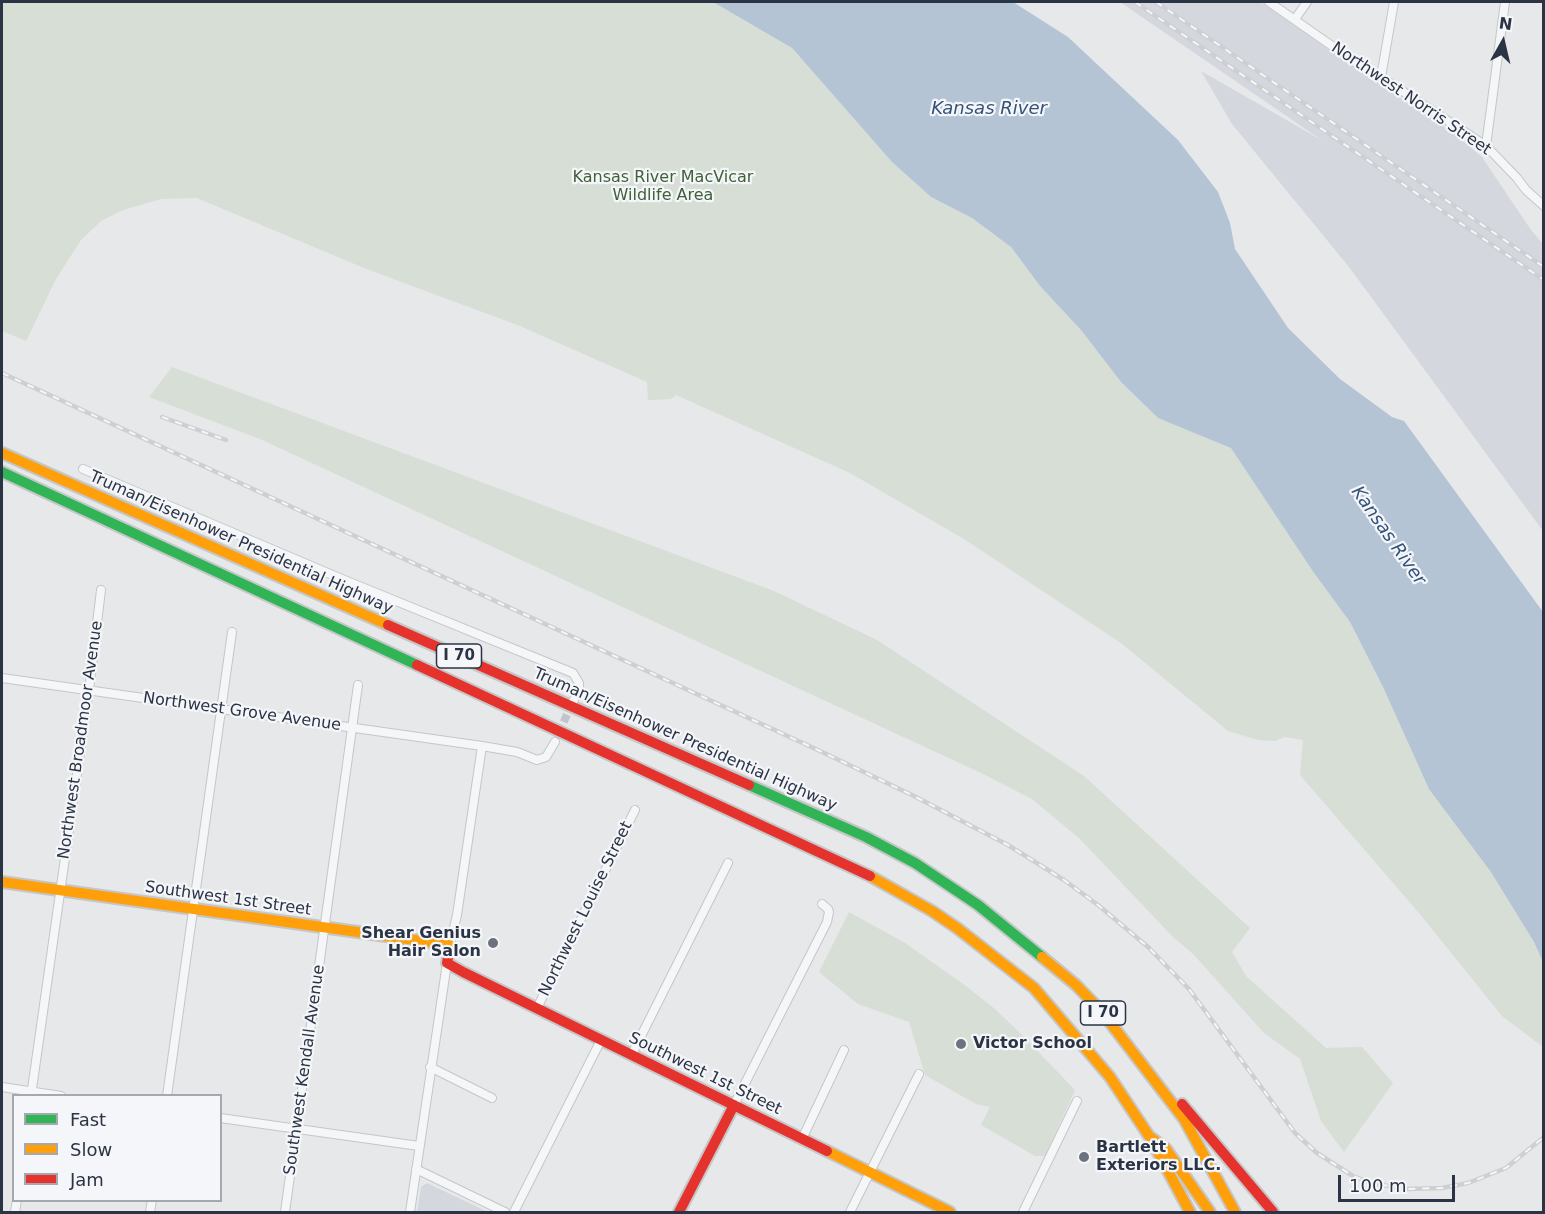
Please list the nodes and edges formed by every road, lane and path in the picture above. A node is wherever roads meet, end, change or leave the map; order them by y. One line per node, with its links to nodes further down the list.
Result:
1 (1269, 2): 5 (street, Northwest Norris Street)
2 (1307, 2): 5 (street)
3 (1394, 2): 6 (street)
4 (1505, 2): 7 (street)
5 (1295, 19): 6 (street, Northwest Norris Street)
6 (1381, 77): 7 (street, Northwest Norris Street)
7 (1486, 146): 8 (street, Northwest Norris Street)
8 (1544, 206)
9 (2, 453): 32 (main road, Truman/Eisenhower Presidential Highway / I 70)
10 (83, 469): 17 (street)
11 (2, 472): 47 (main road, Truman/Eisenhower Presidential Highway / I 70)
12 (101, 590): 16 (street, Northwest Broadmoor Avenue)
13 (232, 632): 18 (street)
14 (2, 678): 16 (street, Northwest Grove Avenue)
15 (358, 685): 19 (street, Southwest Kendall Avenue)
16 (89, 690): 18 (street, Northwest Grove Avenue); 25 (street, Northwest Broadmoor Avenue)
17 (573, 702)
18 (221, 709): 19 (street, Northwest Grove Avenue); 27 (street)
19 (352, 728): 21 (street, Northwest Grove Avenue); 28 (street, Southwest Kendall Avenue)
20 (555, 742): 21 (street, Northwest Grove Avenue)
21 (482, 746): 29 (street)
22 (635, 810): 31 (street, Northwest Louise Street)
23 (728, 863): 35 (street)
24 (2, 882): 25 (main road, Southwest 1st Street)
25 (61, 890): 27 (main road, Southwest 1st Street); 39 (street, Northwest Broadmoor Avenue)
26 (822, 904): 44 (street)
27 (192, 909): 28 (main road, Southwest 1st Street); 41 (street)
28 (325, 928): 29 (main road, Southwest 1st Street); 46 (street, Southwest Kendall Avenue)
29 (450, 945): 30 (main road)
30 (447, 963): 31 (main road, Southwest 1st Street); 36 (street)
31 (537, 1008): 33 (main road, Southwest 1st Street)
32 (1123, 1038): 62 (main road, Truman/Eisenhower Presidential Highway / I 70); 63 (main road)
33 (601, 1040): 35 (main road, Southwest 1st Street); 55 (street)
34 (844, 1050): 48 (street)
35 (632, 1054): 44 (main road, Southwest 1st Street)
36 (430, 1067): 42 (street); 49 (street)
37 (919, 1074): 51 (street)
38 (2, 1087): 39 (street)
39 (31, 1093): 40 (street)
40 (46, 1094)
41 (167, 1094)
42 (492, 1098)
43 (1077, 1101): 59 (street)
44 (734, 1106): 48 (main road, Southwest 1st Street); 56 (main road)
45 (222, 1118): 46 (street)
46 (297, 1129): 49 (street); 52 (street, Southwest Kendall Avenue)
47 (1149, 1136): 60 (main road); 61 (main road, Truman/Eisenhower Presidential Highway / I 70)
48 (802, 1139): 51 (main road, Southwest 1st Street)
49 (419, 1146): 50 (street)
50 (416, 1169): 53 (street); 54 (street)
51 (870, 1172): 57 (street); 58 (main road, Southwest 1st Street)
52 (285, 1212)
53 (410, 1212)
54 (505, 1212)
55 (514, 1212)
56 (679, 1212)
57 (850, 1212)
58 (950, 1212)
59 (1023, 1212)
60 (1190, 1212)
61 (1210, 1212)
62 (1235, 1212)
63 (1273, 1212)

